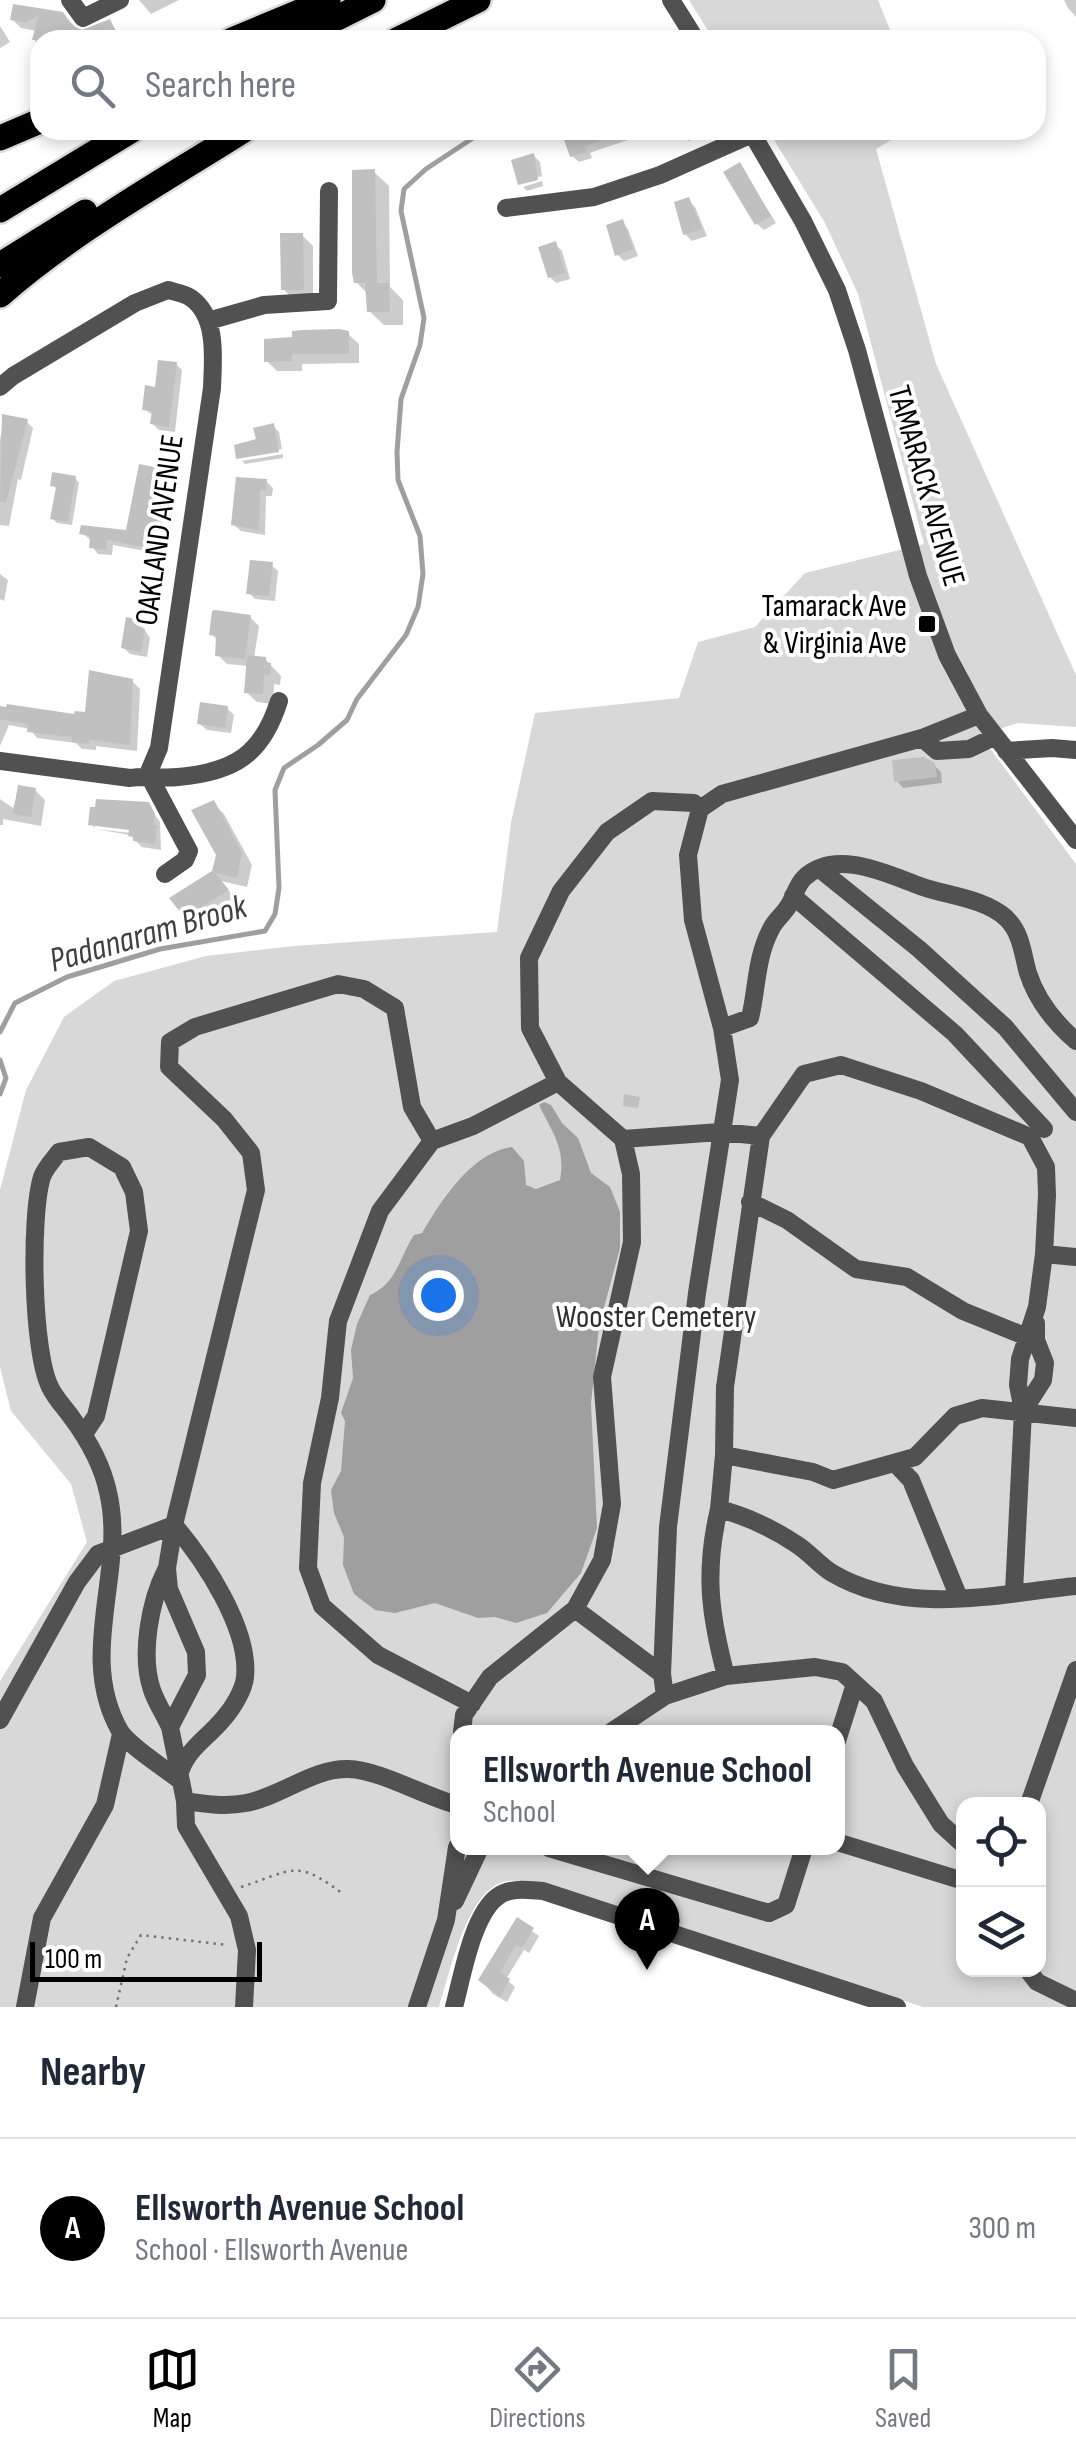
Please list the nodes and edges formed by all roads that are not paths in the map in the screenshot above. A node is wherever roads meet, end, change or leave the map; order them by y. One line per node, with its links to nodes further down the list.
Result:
1 (70, 0): 2 (street)
2 (120, 0)
3 (328, 0): 7 (highway)
4 (373, 0): 8 (highway)
5 (478, 0): 9 (highway)
6 (671, 0): 10 (street)
7 (256, 30)
8 (313, 30)
9 (417, 30)
10 (690, 30)
11 (30, 125): 12 (highway)
12 (0, 138)
13 (116, 140): 20 (highway)
14 (210, 140): 21 (highway)
15 (228, 140): 22 (highway)
16 (734, 140): 19 (street)
17 (756, 140): 26 (street, TAMARACK AVENUE)
18 (329, 192): 23 (street)
19 (506, 208)
20 (0, 210)
21 (0, 264)
22 (0, 296)
23 (208, 321): 24 (street, OAKLAND AVENUE); 31 (street, OAKLAND AVENUE)
24 (0, 387)
25 (279, 701): 31 (street)
26 (979, 715): 27 (street); 28 (street, TAMARACK AVENUE)
27 (922, 738): 28 (street); 32 (street)
28 (1001, 744): 29 (street); 33 (street, TAMARACK AVENUE)
29 (1076, 750)
30 (0, 760): 31 (street)
31 (148, 774): 35 (street)
32 (700, 809): 37 (street); 39 (street)
33 (1076, 840)
34 (821, 870): 36 (street); 38 (street); 40 (street)
35 (165, 874)
36 (793, 896): 37 (street); 42 (street)
37 (722, 1028): 41 (street)
38 (1076, 1041)
39 (558, 1082): 44 (street); 45 (street)
40 (1075, 1113): 42 (street)
41 (720, 1132): 43 (street); 44 (street); 65 (street)
42 (1037, 1133): 43 (street); 47 (street)
43 (761, 1136): 46 (street)
44 (623, 1139): 63 (street)
45 (432, 1141): 57 (street); 69 (street)
46 (750, 1202): 50 (street); 54 (street)
47 (1044, 1254): 48 (street); 49 (street)
48 (1076, 1257)
49 (1036, 1307): 50 (street); 51 (street)
50 (1027, 1337): 51 (street)
51 (1022, 1412): 52 (street); 55 (street); 61 (street)
52 (1076, 1418)
53 (84, 1434): 53 (street); 58 (street)
54 (724, 1455): 55 (street); 56 (street)
55 (895, 1463): 62 (street)
56 (718, 1509): 62 (street); 66 (street)
57 (174, 1525): 58 (street); 59 (street); 76 (street)
58 (113, 1548): 70 (street); 75 (street)
59 (166, 1568): 74 (street); 74 (street)
60 (1076, 1586): 61 (street)
61 (1014, 1592): 62 (street)
62 (959, 1598)
63 (575, 1609): 65 (street); 69 (street)
64 (1076, 1670): 77 (street)
65 (662, 1674): 68 (street)
66 (726, 1676): 67 (street); 68 (street)
67 (855, 1684): 73 (street); 80 (street)
68 (665, 1696): 72 (street)
69 (472, 1704): 71 (street)
70 (0, 1720)
71 (463, 1725)
72 (622, 1725)
73 (842, 1725)
74 (170, 1726): 76 (street)
75 (121, 1734): 76 (street); 91 (street)
76 (178, 1780): 78 (street)
77 (1031, 1797)
78 (185, 1801): 79 (street); 92 (street)
79 (450, 1803)
80 (956, 1838)
81 (845, 1844): 86 (street)
82 (456, 1855): 87 (street)
83 (477, 1855): 87 (street)
84 (573, 1855): 85 (street)
85 (802, 1855)
86 (956, 1879)
87 (446, 1920): 90 (street)
88 (1033, 1977): 89 (street)
89 (1076, 2001)
90 (414, 2005)
91 (26, 2007)
92 (244, 2007)
93 (454, 2007): 94 (street)
94 (897, 2007)

